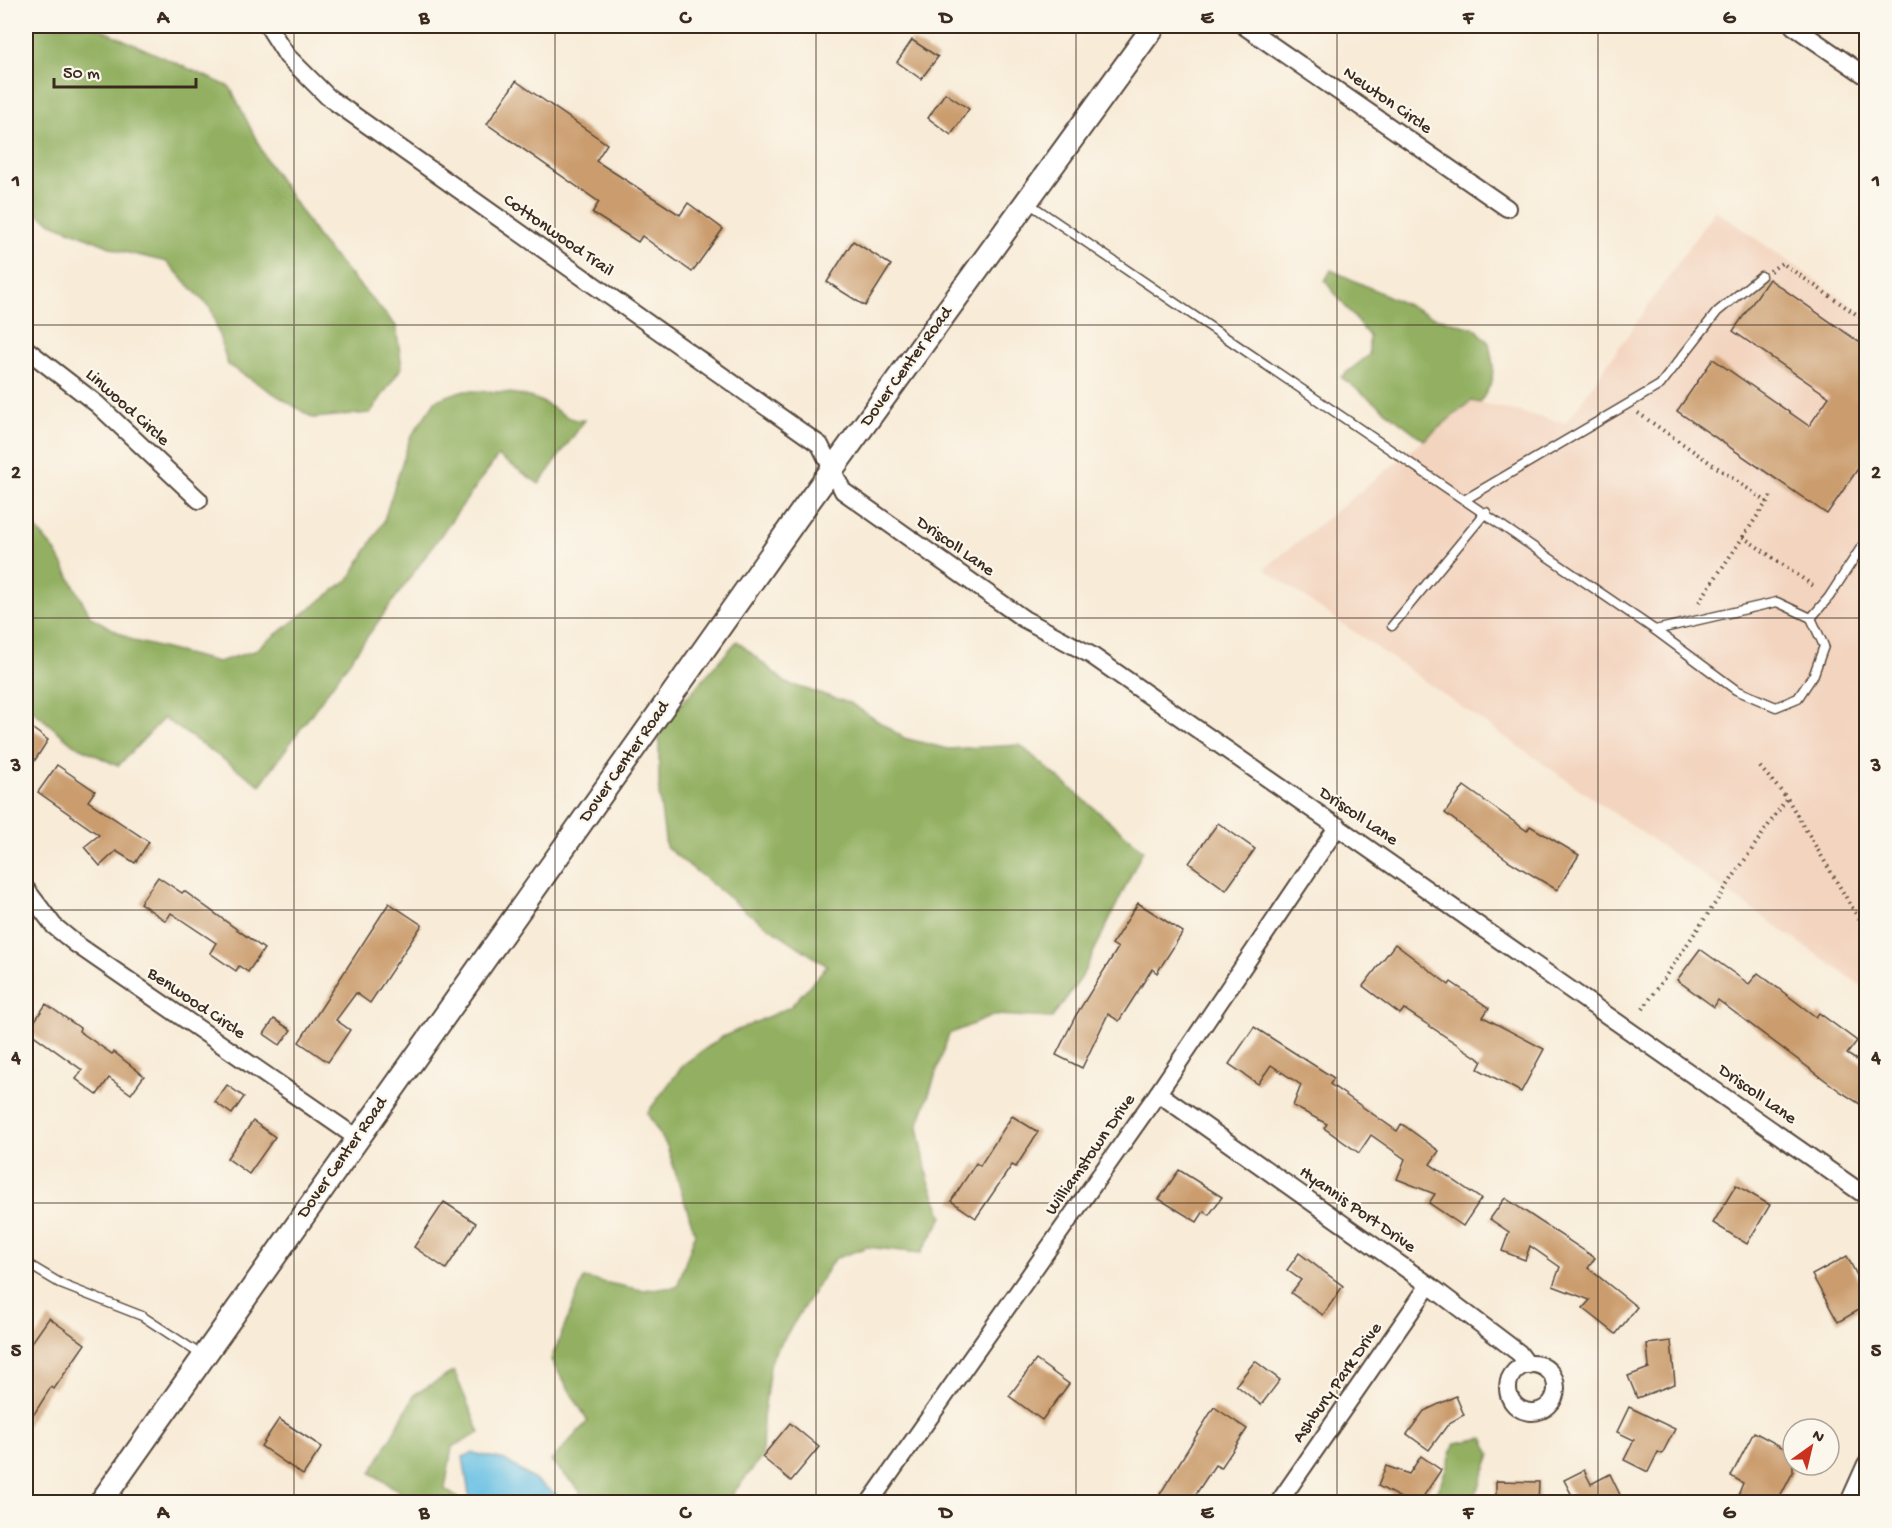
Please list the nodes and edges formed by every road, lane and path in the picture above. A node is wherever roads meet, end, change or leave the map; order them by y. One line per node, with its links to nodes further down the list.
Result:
1 (268, 26): 12 (street, Cottonwood Trail)
2 (1154, 26): 6 (street, Dover Center Road)
3 (1244, 26): 7 (street, Newton Circle)
4 (1793, 26): 5 (street)
5 (1866, 76)
6 (1027, 201): 12 (street, Dover Center Road); 14 (lane)
7 (1507, 208)
8 (1761, 276): 9 (path); 11 (lane)
9 (1866, 321)
10 (26, 349): 15 (street, Linwood Circle)
11 (1625, 404): 14 (lane); 16 (path)
12 (832, 469): 27 (street, Driscoll Lane); 32 (street, Dover Center Road)
13 (1773, 493): 16 (path)
14 (1466, 499): 17 (lane)
15 (199, 500)
16 (1767, 502): 18 (path)
17 (1486, 512): 23 (lane); 24 (lane)
18 (1743, 537): 20 (path); 21 (path)
19 (1866, 540): 22 (lane)
20 (1815, 587)
21 (1699, 602)
22 (1811, 618): 24 (lane); 24 (lane)
23 (1392, 626)
24 (1655, 630)
25 (1760, 767): 26 (path)
26 (1787, 798): 29 (path); 30 (path)
27 (1338, 826): 31 (street, Williamstown Drive); 33 (street, Driscoll Lane)
28 (26, 889): 32 (street, Benwood Circle)
29 (1866, 931)
30 (1643, 1009)
31 (1158, 1093): 35 (street, Hyannis Port Drive); 40 (street, Williamstown Drive)
32 (357, 1138): 36 (street, Dover Center Road)
33 (1866, 1196)
34 (26, 1263): 36 (lane)
35 (1429, 1285): 37 (street, Hyannis Port Drive); 41 (street, Ashbury Park Drive)
36 (204, 1356): 39 (street, Dover Center Road)
37 (1528, 1365)
38 (1866, 1464): 42 (street)
39 (100, 1503)
40 (870, 1503)
41 (1279, 1503)
42 (1849, 1503)

